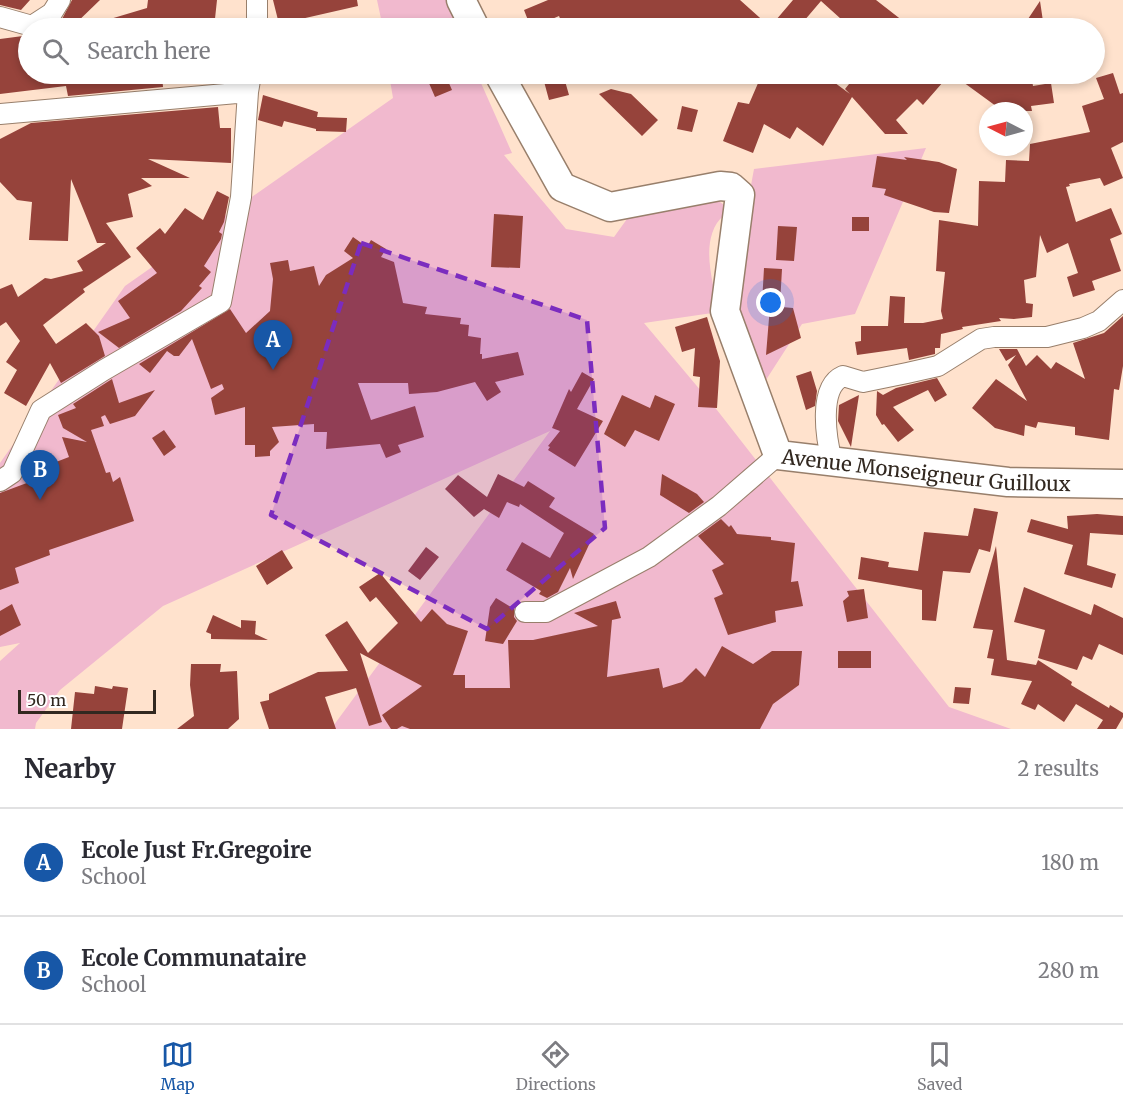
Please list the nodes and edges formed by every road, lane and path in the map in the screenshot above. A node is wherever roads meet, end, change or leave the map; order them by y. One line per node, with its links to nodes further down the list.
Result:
1 (60, 0): 5 (street)
2 (257, 0): 6 (street)
3 (461, 0): 7 (street)
4 (0, 17): 8 (street)
5 (44, 18)
6 (257, 18)
7 (470, 18)
8 (18, 22)
9 (242, 84): 12 (street)
10 (250, 84): 16 (street)
11 (505, 84): 14 (street, Avenue Monseigneur Guilloux)
12 (0, 114)
13 (1123, 300): 15 (street)
14 (778, 455): 15 (street, Avenue Monseigneur Guilloux); 18 (street)
15 (832, 461): 17 (street, Avenue Monseigneur Guilloux)
16 (0, 481)
17 (1123, 484)
18 (525, 612)

